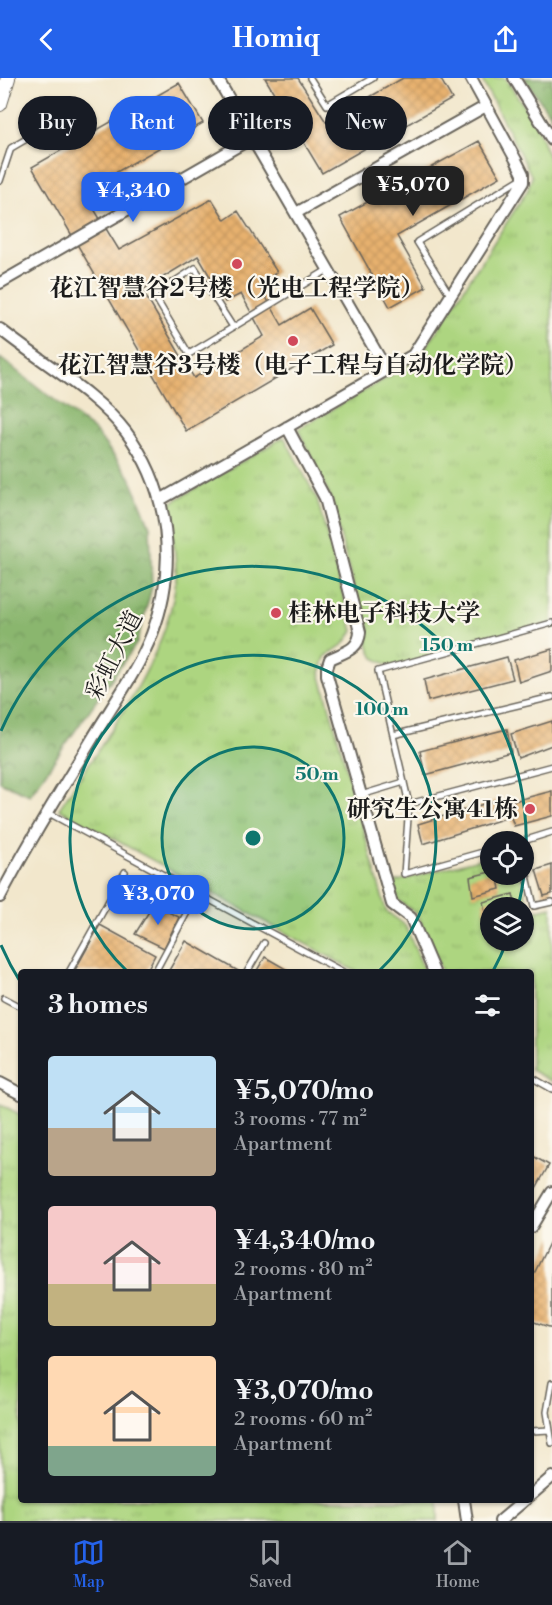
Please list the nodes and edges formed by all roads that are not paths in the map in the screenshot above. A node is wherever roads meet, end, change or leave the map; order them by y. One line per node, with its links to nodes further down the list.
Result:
1 (8, 78): 8 (main road)
2 (217, 78): 7 (street)
3 (309, 78): 4 (lane)
4 (373, 78)
5 (471, 78): 9 (street)
6 (514, 78): 10 (street)
7 (228, 96)
8 (0, 104)
9 (486, 106): 14 (street); 16 (street)
10 (552, 140)
11 (18, 144): 15 (lane)
12 (231, 150): 18 (street)
13 (259, 150): 16 (street)
14 (524, 177): 19 (street); 19 (lane)
15 (0, 181)
16 (296, 213): 17 (street)
17 (329, 269): 20 (lane); 22 (street)
18 (0, 281)
19 (451, 296): 22 (street)
20 (233, 327): 20 (lane)
21 (0, 329): 24 (street, 彩虹大道)
22 (386, 369): 23 (street)
23 (287, 427): 24 (street); 30 (street)
24 (160, 500): 32 (street, 彩虹大道)
25 (552, 623): 27 (lane)
26 (552, 697): 27 (lane)
27 (393, 735): 29 (lane)
28 (552, 766): 31 (lane)
29 (404, 782): 30 (lane); 31 (lane)
30 (361, 795): 46 (street)
31 (409, 804): 35 (lane)
32 (47, 813): 38 (street, 彩虹大道); 45 (lane)
33 (552, 832): 34 (lane)
34 (534, 838)
35 (480, 853)
36 (125, 872): 42 (lane)
37 (529, 885): 39 (lane)
38 (0, 897)
39 (552, 902)
40 (192, 903): 43 (lane)
41 (264, 943): 44 (lane)
42 (71, 969)
43 (157, 969)
44 (249, 969)
45 (337, 969)
46 (433, 969)
47 (4, 998): 48 (lane)
48 (18, 1005)
49 (534, 1079): 51 (lane)
50 (0, 1083): 52 (street)
51 (552, 1089)
52 (18, 1092)
53 (552, 1192): 54 (street)
54 (534, 1222)
55 (552, 1383): 56 (lane)
56 (550, 1430): 57 (lane); 58 (lane)
57 (534, 1431)
58 (552, 1443)
59 (552, 1477): 60 (street)
60 (534, 1492)
61 (465, 1503): 63 (street)
62 (521, 1503): 64 (street)
63 (467, 1521)
64 (500, 1521)

